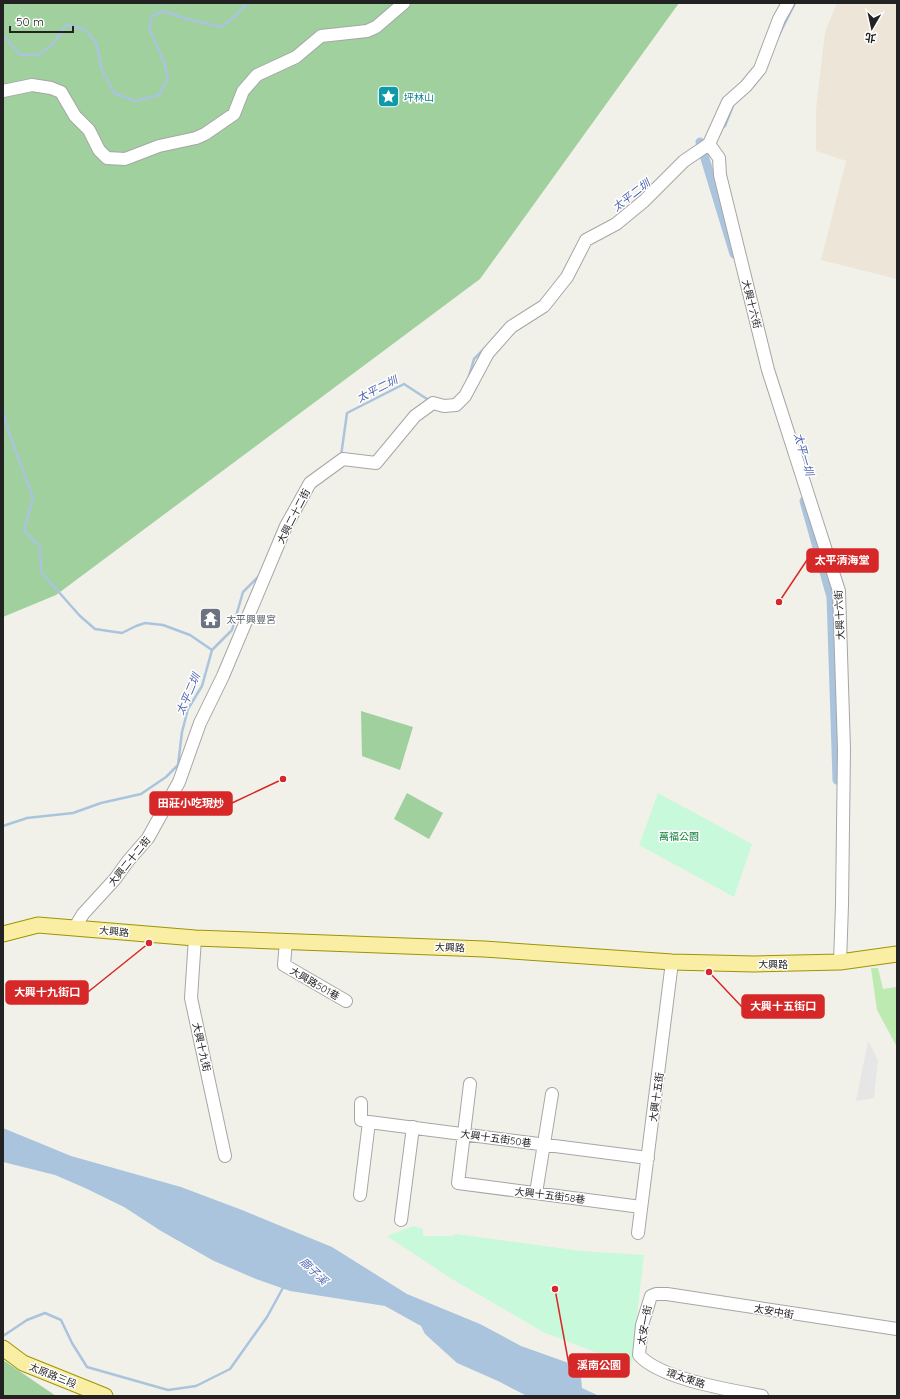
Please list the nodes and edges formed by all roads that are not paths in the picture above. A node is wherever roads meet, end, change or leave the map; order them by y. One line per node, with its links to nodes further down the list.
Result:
1 (404, 3): 3 (street)
2 (788, 3): 4 (street)
3 (3, 91)
4 (709, 144): 5 (street, 大興二十二街); 11 (street, 大興十六街)
5 (75, 927): 6 (main road, 大興路); 7 (main road, 大興路)
6 (3, 934)
7 (195, 938): 8 (main road, 大興路); 20 (street, 大興十九街)
8 (286, 941): 10 (main road, 大興路); 12 (street, 大興路501巷)
9 (897, 954): 11 (main road, 大興路)
10 (672, 962): 11 (main road, 大興路); 21 (street, 大興十五街)
11 (840, 962)
12 (346, 1001)
13 (470, 1084): 18 (street)
14 (552, 1094): 19 (street)
15 (361, 1103): 16 (street)
16 (369, 1122): 17 (street, 大興十五街50巷); 23 (street)
17 (413, 1127): 18 (street, 大興十五街50巷); 25 (street)
18 (464, 1134): 19 (street, 大興十五街50巷); 22 (street, 大興十五街58巷)
19 (544, 1145): 21 (street, 大興十五街50巷); 22 (street)
20 (225, 1156)
21 (648, 1158): 24 (street, 大興十五街)
22 (536, 1193): 24 (street, 大興十五街58巷)
23 (360, 1195)
24 (641, 1207): 26 (street, 大興十五街)
25 (402, 1220)
26 (638, 1233)
27 (651, 1296): 28 (street, 太安中街); 30 (street, 太安一街)
28 (897, 1330)
29 (3, 1348): 31 (main road, 太原路三段)
30 (639, 1355): 32 (street, 環太東路)
31 (105, 1396)
32 (762, 1396)

